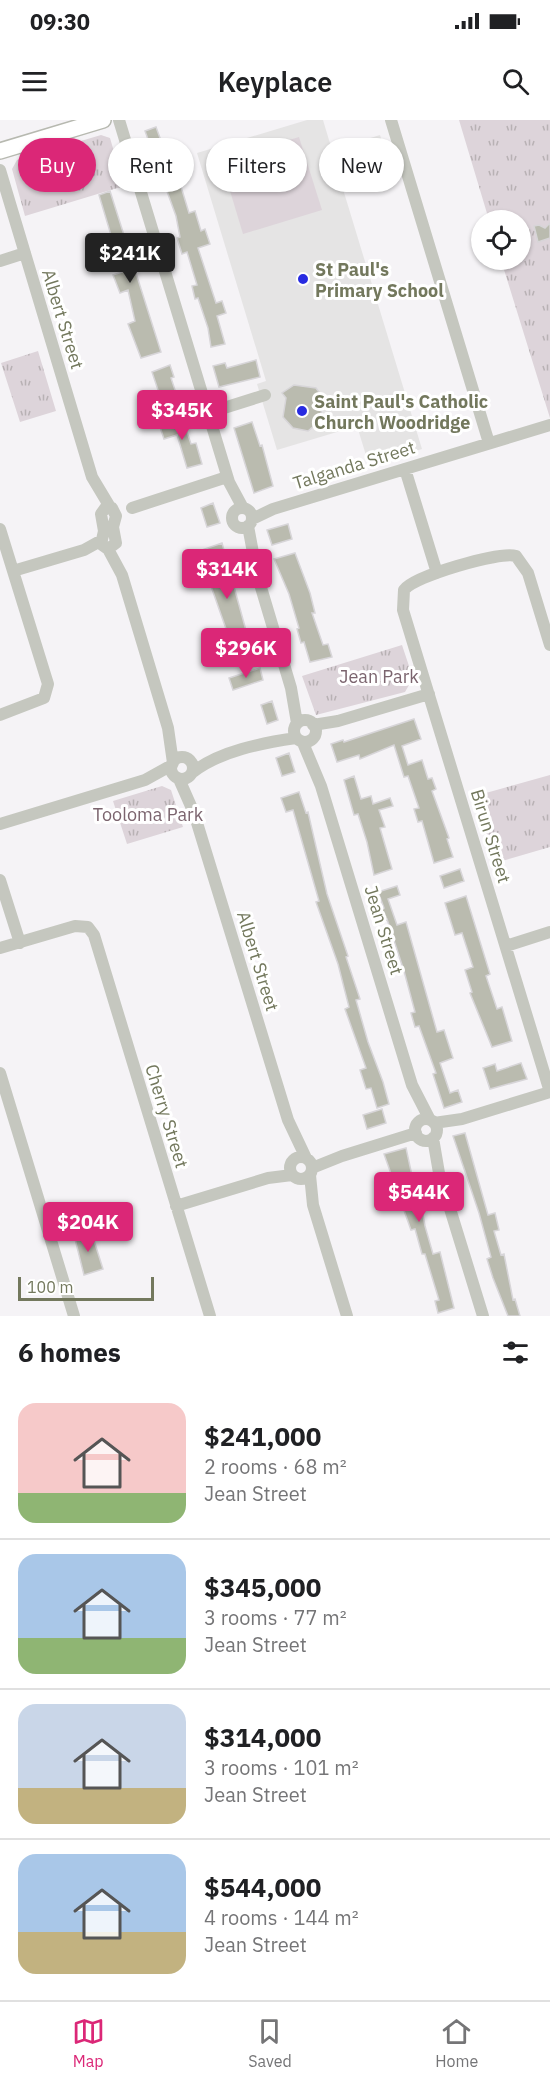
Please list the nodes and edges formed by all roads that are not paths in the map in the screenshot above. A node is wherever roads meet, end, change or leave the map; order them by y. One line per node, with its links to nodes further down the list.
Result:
1 (103, 120): 4 (main road)
2 (119, 120): 9 (street, Jean Street)
3 (391, 120): 11 (street)
4 (0, 151)
5 (0, 171): 6 (street, Albert Street)
6 (25, 253): 7 (street); 14 (street, Albert Street)
7 (0, 261)
8 (265, 395): 9 (street)
9 (208, 413): 13 (street, Jean Street)
10 (550, 425): 11 (street, Talganda Street)
11 (489, 443): 12 (street, Talganda Street)
12 (405, 469): 15 (street, Talganda Street); 19 (street)
13 (228, 480): 14 (street); 15 (street, Jean Street)
14 (110, 511): 17 (street, Albert Street)
15 (244, 517): 23 (street, Jean Street)
16 (0, 530): 18 (street)
17 (107, 544): 18 (street); 24 (street, Albert Street)
18 (13, 571): 22 (street)
19 (437, 573): 20 (street); 21 (street, Birun Street)
20 (550, 645)
21 (429, 693): 23 (street); 29 (street, Birun Street)
22 (0, 715)
23 (305, 732): 24 (street); 33 (street, Jean Street)
24 (182, 768): 25 (street); 34 (street, Albert Street)
25 (0, 824)
26 (0, 880): 28 (street)
27 (550, 932): 29 (street)
28 (20, 943): 30 (street); 35 (street, Cherry Street)
29 (506, 946): 32 (street, Birun Street)
30 (0, 948)
31 (0, 1073): 36 (street)
32 (550, 1092): 33 (street)
33 (427, 1130): 34 (street); 39 (street, Jean Street)
34 (302, 1168): 35 (street); 38 (street, Albert Street)
35 (176, 1206): 37 (street, Cherry Street)
36 (74, 1316)
37 (210, 1316)
38 (347, 1316)
39 (483, 1316)

